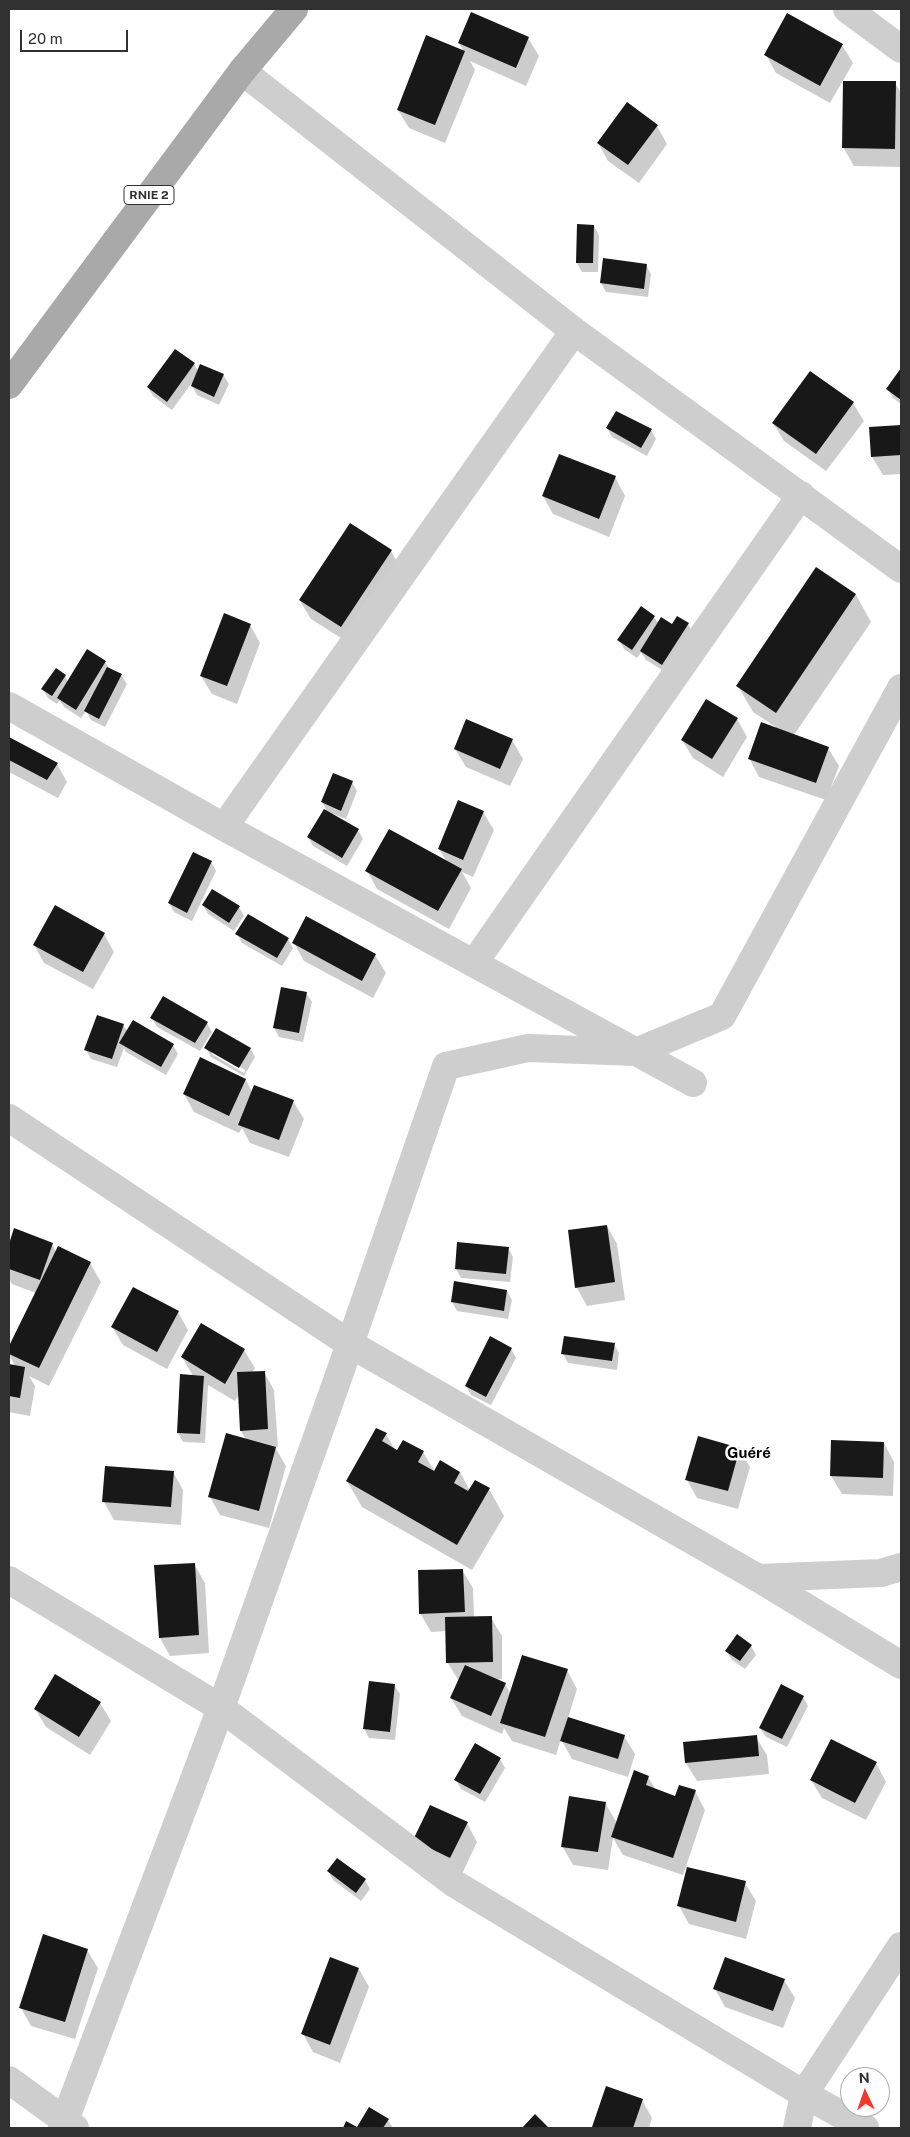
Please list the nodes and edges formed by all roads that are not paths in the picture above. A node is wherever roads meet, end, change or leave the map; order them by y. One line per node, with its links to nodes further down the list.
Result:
1 (294, 9): 4 (main road, RNIE 2)
2 (847, 9): 3 (street)
3 (901, 49)
4 (242, 70): 5 (street); 6 (main road, RNIE 2)
5 (574, 332): 7 (street); 11 (street)
6 (9, 385)
7 (801, 495): 8 (street); 12 (street)
8 (901, 568)
9 (901, 688): 13 (street)
10 (9, 706): 11 (street)
11 (224, 827): 12 (street)
12 (474, 963): 13 (street)
13 (636, 1052): 14 (street); 16 (street)
14 (693, 1083)
15 (9, 1118): 16 (street)
16 (350, 1344): 18 (street); 21 (street)
17 (901, 1567): 18 (street)
18 (758, 1578): 20 (street)
19 (9, 1580): 21 (street)
20 (901, 1665)
21 (221, 1708): 24 (street); 25 (street)
22 (901, 1946): 24 (street)
23 (9, 2080): 25 (street)
24 (804, 2094): 26 (street); 27 (street)
25 (67, 2126)
26 (797, 2128)
27 (865, 2128)

